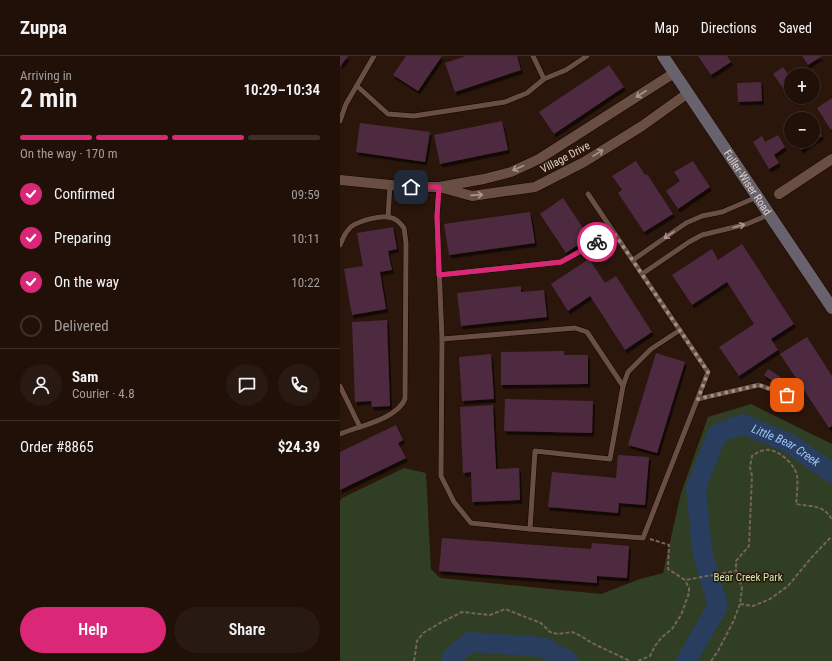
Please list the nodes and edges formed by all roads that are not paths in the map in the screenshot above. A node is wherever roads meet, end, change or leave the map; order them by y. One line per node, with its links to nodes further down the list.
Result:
1 (374, 56): 7 (lane)
2 (533, 56): 6 (lane)
3 (587, 56): 6 (lane)
4 (663, 56): 5 (street, Fuller-Wiser Road)
5 (674, 73): 8 (street, Fuller-Wiser Road); 15 (street, Village Drive, one-way to 15)
6 (544, 79): 7 (lane)
7 (357, 86): 10 (lane)
8 (688, 93): 15 (street, Village Drive, one-way to 8); 18 (street, Fuller-Wiser Road)
9 (340, 101): 10 (lane)
10 (346, 104): 11 (lane)
11 (340, 122)
12 (832, 159): 17 (street)
13 (340, 180): 14 (street, Village Drive)
14 (390, 185): 15 (street, Village Drive); 20 (lane)
15 (439, 187): 25 (lane)
16 (588, 194): 21 (lane)
17 (779, 194)
18 (758, 197): 19 (street, Fuller-Wiser Road); 23 (lane, one-way to 23)
19 (770, 214): 24 (lane, one-way to 19); 26 (street, Fuller-Wiser Road)
20 (388, 217): 22 (lane); 33 (lane)
21 (614, 233): 23 (lane); 25 (lane)
22 (340, 245)
23 (633, 260): 24 (lane)
24 (642, 274): 27 (lane)
25 (439, 275): 28 (lane)
26 (832, 308)
27 (680, 330): 30 (lane); 32 (lane)
28 (442, 338): 30 (lane); 35 (lane)
29 (340, 386): 33 (lane)
30 (623, 386): 35 (lane)
31 (787, 395): 32 (lane)
32 (698, 399): 35 (lane)
33 (360, 427): 34 (lane)
34 (340, 434)
35 (530, 529)

